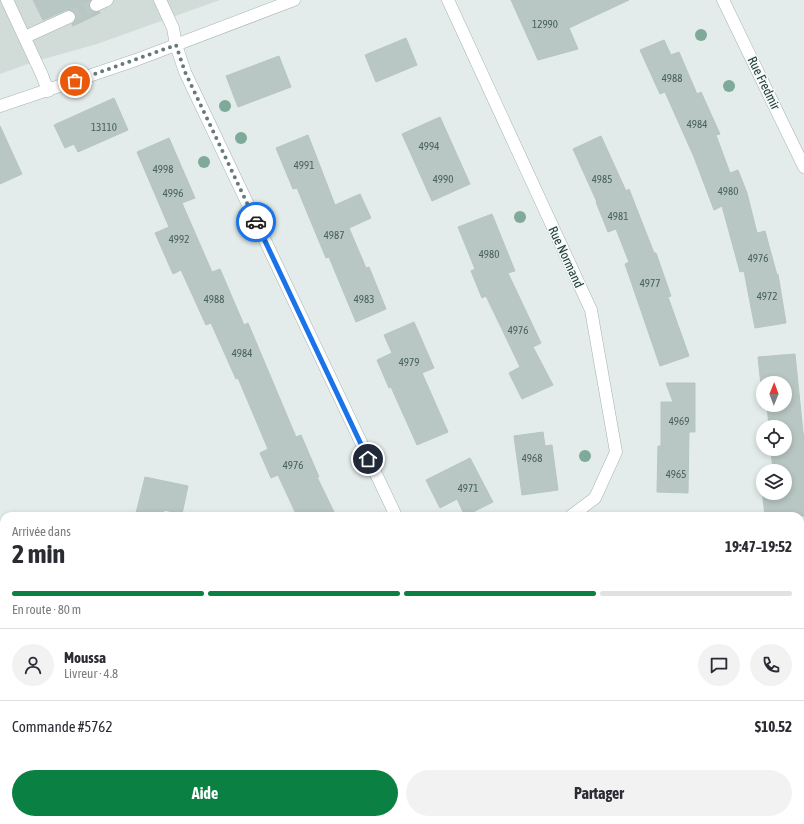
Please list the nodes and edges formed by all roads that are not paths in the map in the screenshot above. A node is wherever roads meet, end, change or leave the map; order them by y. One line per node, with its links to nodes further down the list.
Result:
1 (8, 0): 7 (street)
2 (160, 0): 8 (street)
3 (294, 0): 8 (street)
4 (448, 0): 13 (street, Rue Normand)
5 (722, 0): 11 (street, Rue Fredmir)
6 (69, 17): 7 (street)
7 (25, 37): 9 (street)
8 (176, 45): 9 (street); 12 (street)
9 (48, 91): 10 (street)
10 (0, 106)
11 (804, 167)
12 (394, 512)
13 (576, 512)

